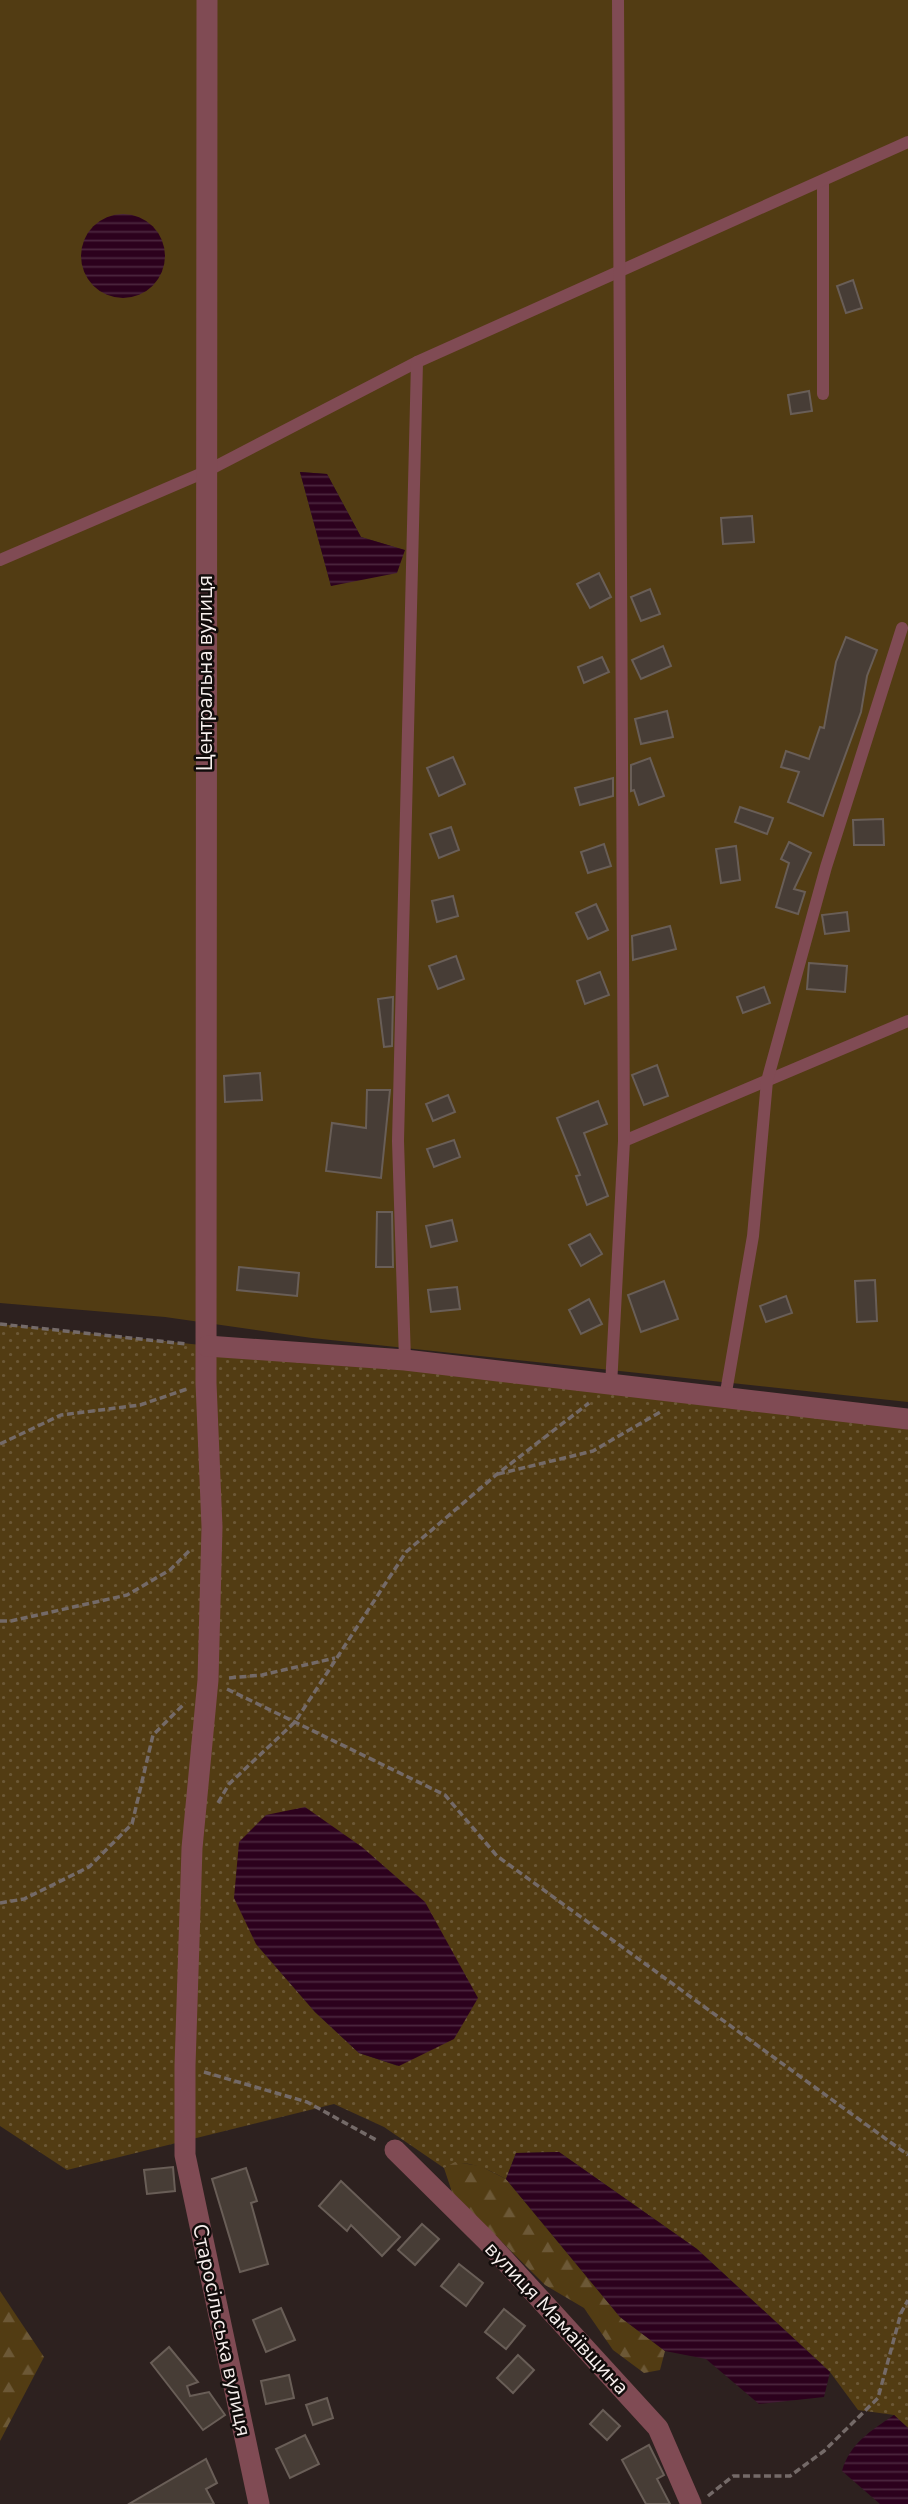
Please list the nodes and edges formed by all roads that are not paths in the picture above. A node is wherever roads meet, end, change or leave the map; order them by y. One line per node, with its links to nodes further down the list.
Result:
1 (207, 0): 8 (street, Центральна вулиця)
2 (618, 0): 5 (lane)
3 (908, 142): 4 (lane)
4 (823, 181): 5 (lane); 7 (lane)
5 (618, 272): 6 (lane); 13 (lane)
6 (417, 362): 8 (lane); 15 (lane)
7 (822, 394)
8 (205, 472): 9 (lane); 14 (street, Центральна вулиця)
9 (0, 560)
10 (902, 628): 12 (lane)
11 (908, 1021): 12 (lane)
12 (767, 1081): 13 (lane); 17 (lane)
13 (625, 1141): 16 (lane)
14 (207, 1346): 15 (street); 19 (street, Центральна вулиця)
15 (404, 1360): 16 (street)
16 (611, 1385): 17 (street)
17 (724, 1398): 18 (street)
18 (908, 1419)
19 (208, 1680): 22 (street, Старосільська вулиця)
20 (395, 2150): 21 (street, вулиця Мамаївщина)
21 (699, 2500)
22 (259, 2504)

